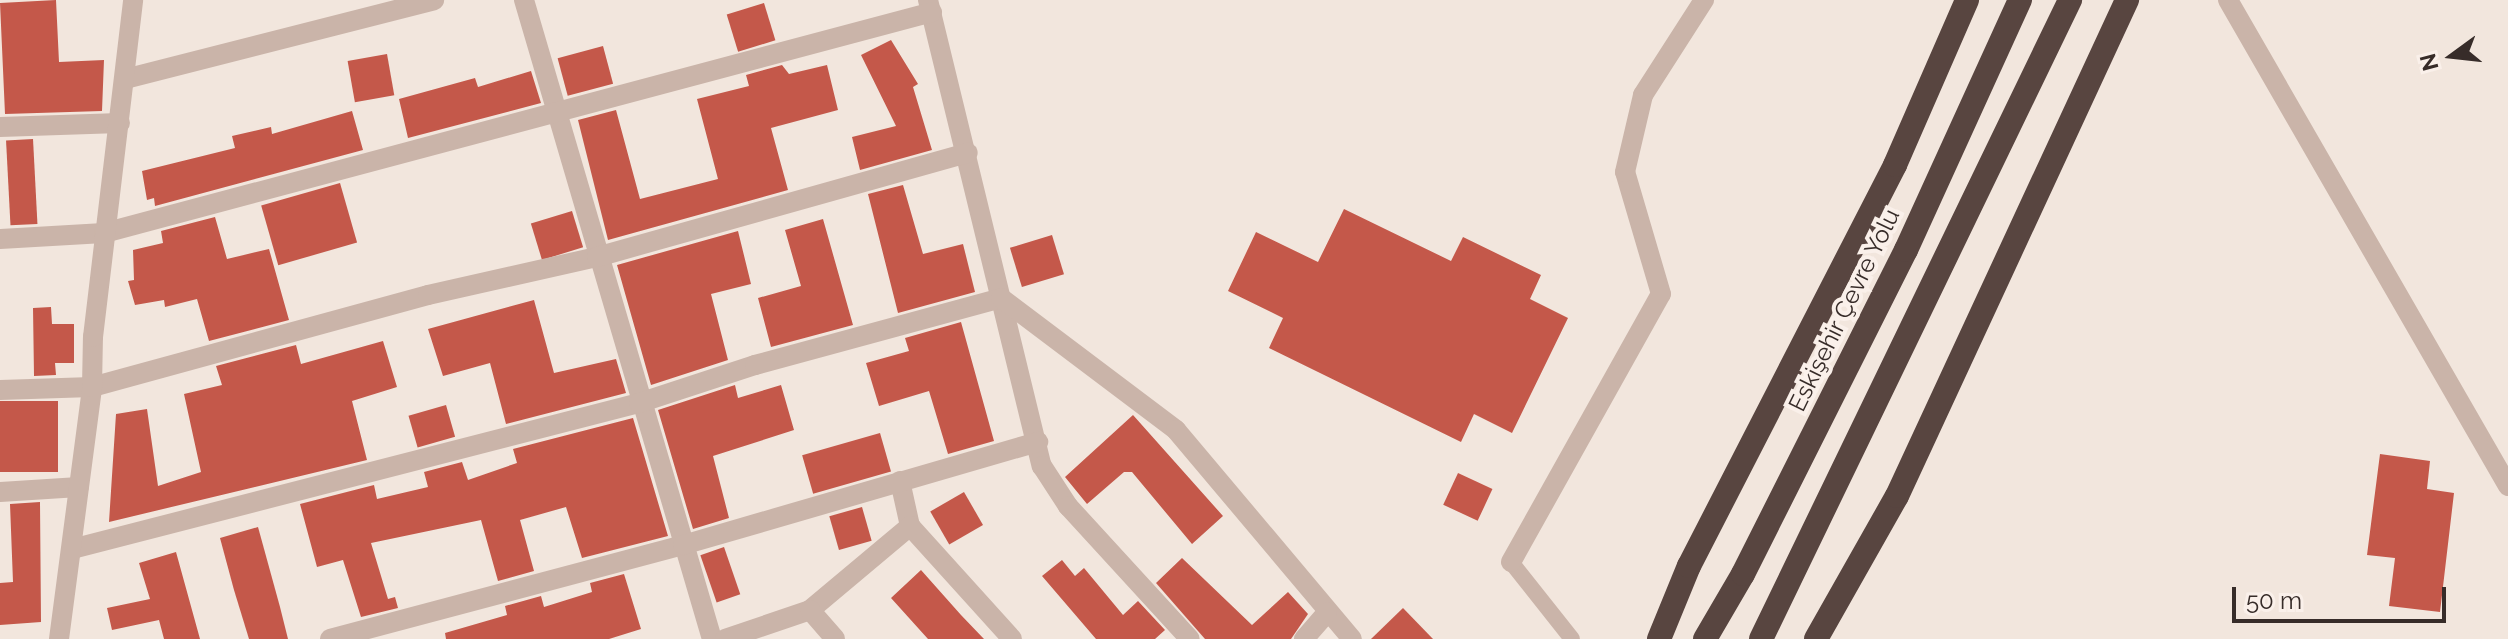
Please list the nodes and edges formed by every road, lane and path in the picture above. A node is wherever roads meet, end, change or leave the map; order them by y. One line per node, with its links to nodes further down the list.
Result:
1 (133, 0): 11 (street)
2 (434, 0): 11 (street)
3 (524, 0): 12 (street)
4 (1704, 0): 31 (street)
5 (1967, 0): 44 (highway)
6 (2020, 0): 45 (highway, Eskişehir Çevre Yolu)
7 (2070, 0): 46 (highway)
8 (2127, 0): 47 (highway)
9 (2228, 0): 25 (street)
10 (930, 6): 12 (street); 15 (street)
11 (125, 79): 13 (street)
12 (557, 108): 16 (street); 18 (street)
13 (120, 123): 14 (street); 16 (street)
14 (0, 127)
15 (968, 153): 18 (street); 19 (street)
16 (104, 233): 17 (street); 20 (street)
17 (0, 239)
18 (597, 257): 20 (street); 22 (street)
19 (1001, 298): 22 (street); 23 (street); 33 (street)
20 (92, 387): 21 (street); 26 (street)
21 (0, 390)
22 (639, 403): 29 (street); 30 (street)
23 (1038, 442): 24 (street); 40 (street)
24 (900, 481): 28 (street); 29 (street)
25 (2508, 486)
26 (79, 487): 27 (street); 30 (street)
27 (0, 492)
28 (910, 526): 32 (street); 39 (street)
29 (683, 545): 35 (street); 36 (street)
30 (72, 549): 34 (street)
31 (1511, 562): 43 (lane)
32 (810, 610): 37 (street); 38 (street)
33 (1327, 613): 41 (street); 42 (street)
34 (59, 639)
35 (330, 639)
36 (712, 639)
37 (725, 639)
38 (835, 639)
39 (1012, 639)
40 (1190, 639)
41 (1304, 639)
42 (1352, 639)
43 (1572, 639)
44 (1659, 639)
45 (1705, 639)
46 (1761, 639)
47 (1816, 639)

